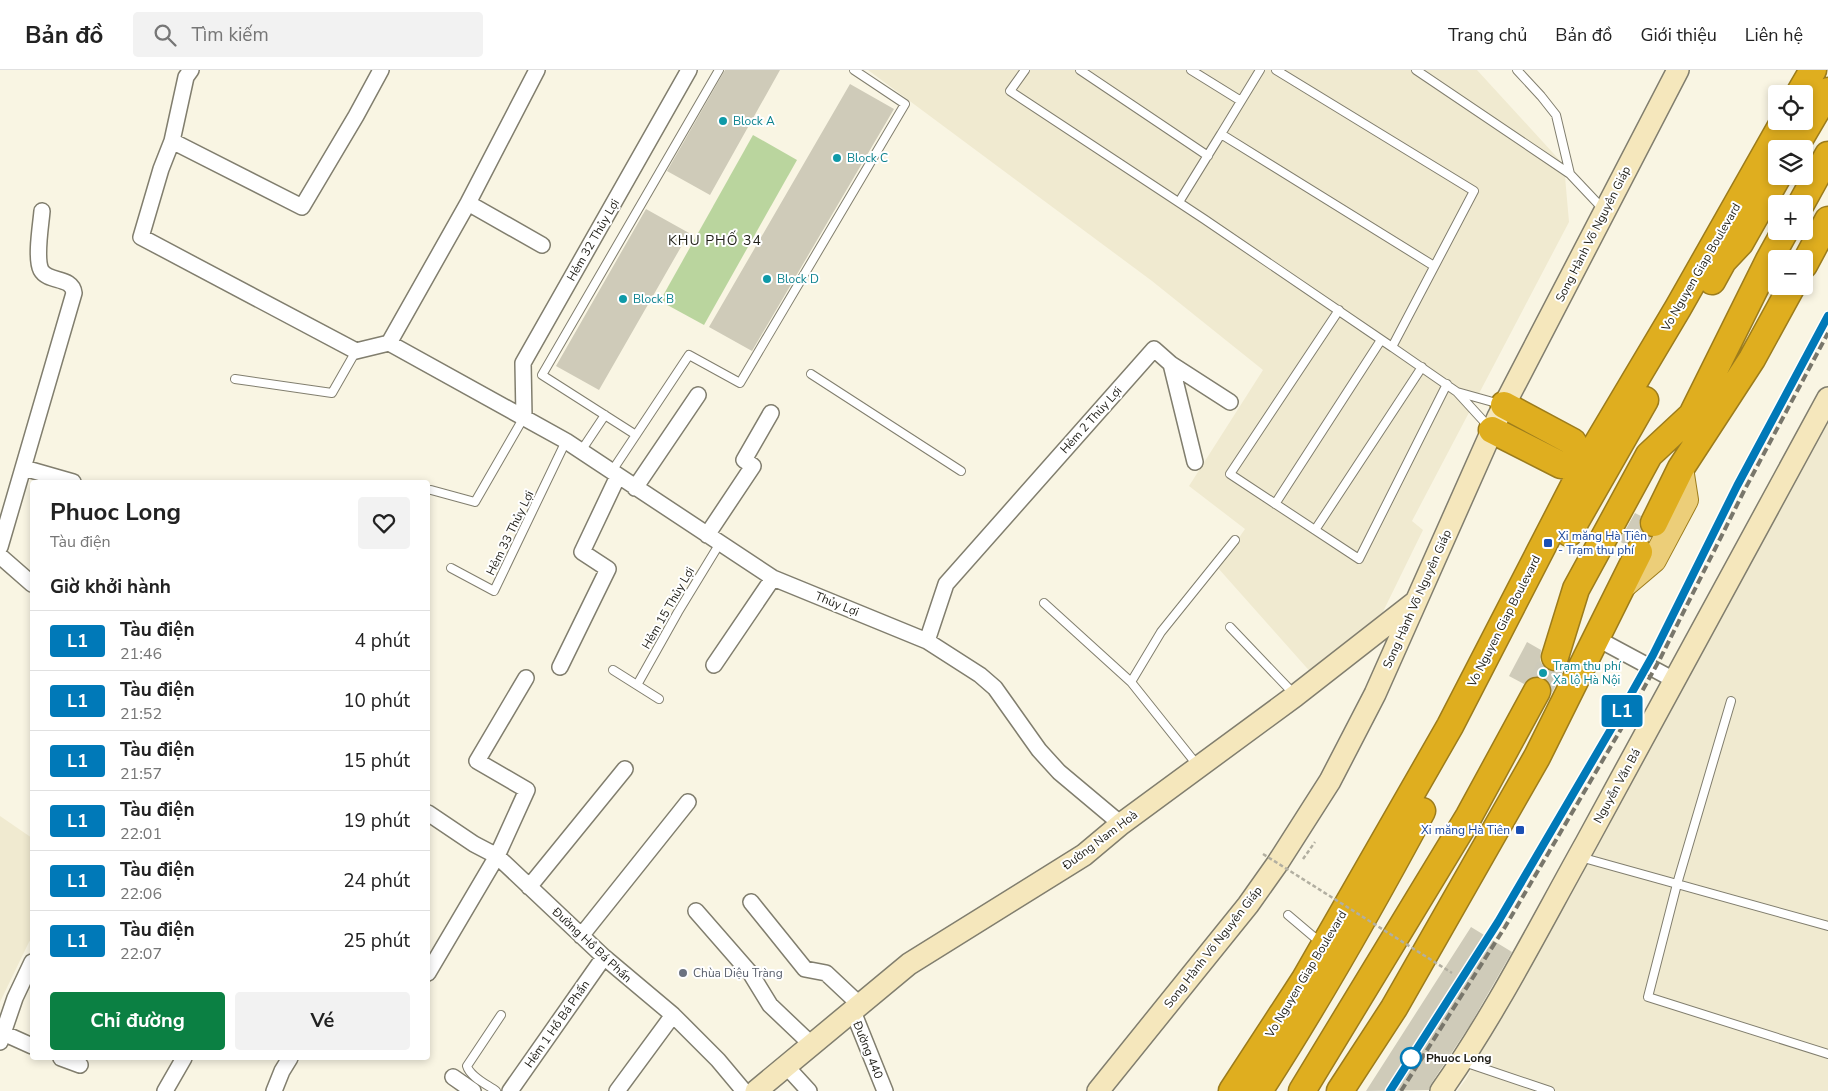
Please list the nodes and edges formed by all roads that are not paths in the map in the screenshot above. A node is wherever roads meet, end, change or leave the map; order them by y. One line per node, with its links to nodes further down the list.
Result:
1 (191, 70): 22 (street)
2 (381, 70): 22 (street)
3 (537, 70): 29 (street)
4 (689, 70): 61 (street, Hẻm 32 Thủy Lợi)
5 (719, 70): 59 (lane)
6 (854, 70): 63 (lane)
7 (1026, 70): 28 (lane)
8 (1080, 70): 24 (lane)
9 (1190, 70): 18 (lane)
10 (1260, 70): 18 (lane)
11 (1276, 70): 38 (lane)
12 (1416, 70): 25 (lane)
13 (1517, 70): 25 (lane)
14 (1678, 70): 31 (main road, Song Hành Võ Nguyên Giáp)
15 (1813, 70): 16 (highway)
16 (1804, 85)
17 (1828, 91): 21 (highway)
18 (1241, 101): 20 (lane)
19 (1779, 130): 33 (highway, Vo Nguyen Giap Boulevard)
20 (1221, 134): 24 (lane); 38 (lane)
21 (1799, 140)
22 (172, 141): 45 (street)
23 (1828, 155): 27 (highway)
24 (1208, 156): 28 (lane)
25 (1570, 174): 31 (lane)
26 (1773, 185): 37 (highway, Vo Nguyen Giap Boulevard)
27 (1806, 195)
28 (1179, 202): 41 (lane)
29 (468, 203): 35 (street); 43 (street)
30 (42, 210): 69 (street)
31 (1605, 211): 57 (main road, Song Hành Võ Nguyên Giáp)
32 (1828, 220): 36 (highway)
33 (1721, 232): 37 (highway); 40 (highway, Vo Nguyen Giap Boulevard)
34 (1780, 240): 52 (highway)
35 (542, 245)
36 (1812, 250)
37 (1723, 261): 40 (highway, Vo Nguyen Giap Boulevard)
38 (1434, 266): 44 (lane)
39 (1787, 295): 46 (highway)
40 (1690, 304): 65 (highway, Vo Nguyen Giap Boulevard); 68 (highway, Vo Nguyen Giap Boulevard)
41 (1339, 310): 42 (lane); 76 (lane)
42 (1381, 340): 44 (lane); 76 (lane)
43 (389, 343): 45 (street); 61 (street, Thủy Lợi)
44 (1392, 347): 48 (lane)
45 (356, 351): 50 (lane)
46 (1752, 359): 52 (highway); 70 (highway)
47 (1171, 364): 56 (street); 67 (street); 93 (street, Hẻm 2 Thủy Lợi)
48 (1422, 367): 51 (lane); 79 (lane)
49 (811, 374): 71 (lane)
50 (235, 379)
51 (1447, 384): 53 (lane); 79 (lane)
52 (1705, 391): 60 (highway)
53 (1457, 392): 57 (lane); 62 (lane)
54 (698, 395): 74 (street)
55 (1828, 398): 99 (main road, Nguyễn Văn Bá)
56 (1230, 402)
57 (1504, 405): 62 (main road, Song Hành Võ Nguyên Giáp); 68 (highway)
58 (771, 413): 80 (street)
59 (605, 415): 63 (lane); 66 (lane)
60 (1692, 415): 70 (highway); 94 (highway)
61 (524, 417): 64 (street, Thủy Lợi); 75 (lane)
62 (1492, 430): 68 (highway); 89 (main road, Song Hành Võ Nguyên Giáp)
63 (636, 435): 72 (lane)
64 (566, 441): 66 (street, Thủy Lợi); 85 (lane, Hẻm 33 Thủy Lợi)
65 (1619, 445): 68 (highway); 77 (highway, Vo Nguyen Giap Boulevard)
66 (581, 451): 72 (street, Thủy Lợi)
67 (1195, 462)
68 (1584, 466): 77 (highway); 122 (highway, Vo Nguyen Giap Boulevard)
69 (24, 468): 73 (street); 82 (street)
70 (1681, 468): 78 (highway); 88 (main road)
71 (961, 471)
72 (615, 474): 74 (street, Thủy Lợi); 96 (street)
73 (66, 480)
74 (635, 488): 80 (street, Thủy Lợi)
75 (431, 490)
76 (1275, 504): 79 (lane)
77 (1584, 506): 152 (highway, Vo Nguyen Giap Boulevard)
78 (1654, 523)
79 (1315, 530)
80 (713, 539): 86 (street, Thủy Lợi); 101 (lane, Hẻm 15 Thủy Lợi)
81 (1235, 540): 100 (lane)
82 (0, 547)
83 (1639, 552): 88 (highway)
84 (0, 556): 87 (street)
85 (452, 568)
86 (773, 578): 93 (street, Thủy Lợi); 95 (street)
87 (30, 582)
88 (1620, 589): 92 (highway)
89 (1416, 602): 103 (main road, Đường Nam Hoà); 150 (main road, Song Hành Võ Nguyên Giáp)
90 (1044, 603): 100 (lane)
91 (1230, 627): 103 (lane)
92 (1596, 638): 99 (street); 106 (highway)
93 (927, 641): 112 (street, Thủy Lợi)
94 (1555, 657)
95 (714, 664)
96 (560, 667)
97 (614, 670): 101 (lane)
98 (526, 678): 113 (street)
99 (1676, 681): 114 (main road, Nguyễn Văn Bá)
100 (1131, 682): 107 (lane)
101 (637, 685): 104 (lane)
102 (1537, 691): 111 (highway)
103 (1295, 696): 107 (main road, Đường Nam Hoà)
104 (659, 699)
105 (1731, 701): 115 (lane)
106 (1538, 757): 111 (highway); 154 (highway)
107 (1199, 768): 112 (main road, Đường Nam Hoà)
108 (625, 769): 116 (street)
109 (688, 802): 121 (street)
110 (430, 815): 113 (street, Đường Hồ Bá Phấn)
111 (1469, 816): 153 (highway)
112 (1121, 824): 126 (main road, Đường Nam Hoà)
113 (497, 856): 116 (street, Đường Hồ Bá Phấn); 125 (street)
114 (1578, 857): 115 (lane); 136 (main road, Nguyễn Văn Bá)
115 (1677, 884): 120 (lane); 132 (lane)
116 (529, 887): 121 (street, Đường Hồ Bá Phấn)
117 (751, 902): 126 (street)
118 (696, 911): 130 (street)
119 (1288, 915): 122 (lane)
120 (1828, 926)
121 (581, 936): 123 (street, Đường Hồ Bá Phấn)
122 (1324, 946): 151 (highway, Vo Nguyen Giap Boulevard)
123 (604, 957): 128 (street, Đường Hồ Bá Phấn); 144 (street, Hẻm 1 Hồ Bá Phấn)
124 (30, 966): 129 (street)
125 (430, 970)
126 (856, 1007): 130 (main road, Đường Nam Hoà); 149 (street, Đường 440)
127 (501, 1015): 143 (lane)
128 (674, 1016): 145 (street); 146 (street, Đường Hồ Bá Phấn)
129 (2, 1038): 131 (street)
130 (811, 1044): 138 (main road, Đường Nam Hoà)
131 (30, 1045)
132 (1828, 1054)
133 (66, 1060): 137 (street)
134 (183, 1060): 140 (street)
135 (289, 1060): 141 (street)
136 (1462, 1061): 155 (main road, Nguyễn Văn Bá); 156 (lane)
137 (80, 1065)
138 (786, 1066): 147 (main road, Đường Nam Hoà); 148 (street)
139 (453, 1077): 142 (street)
140 (165, 1091)
141 (274, 1091)
142 (473, 1091)
143 (496, 1091)
144 (510, 1091)
145 (617, 1091)
146 (744, 1091)
147 (756, 1091)
148 (809, 1091)
149 (885, 1091)
150 (1098, 1091)
151 (1232, 1091)
152 (1259, 1091)
153 (1302, 1091)
154 (1340, 1091)
155 (1441, 1091)
156 (1550, 1091)

